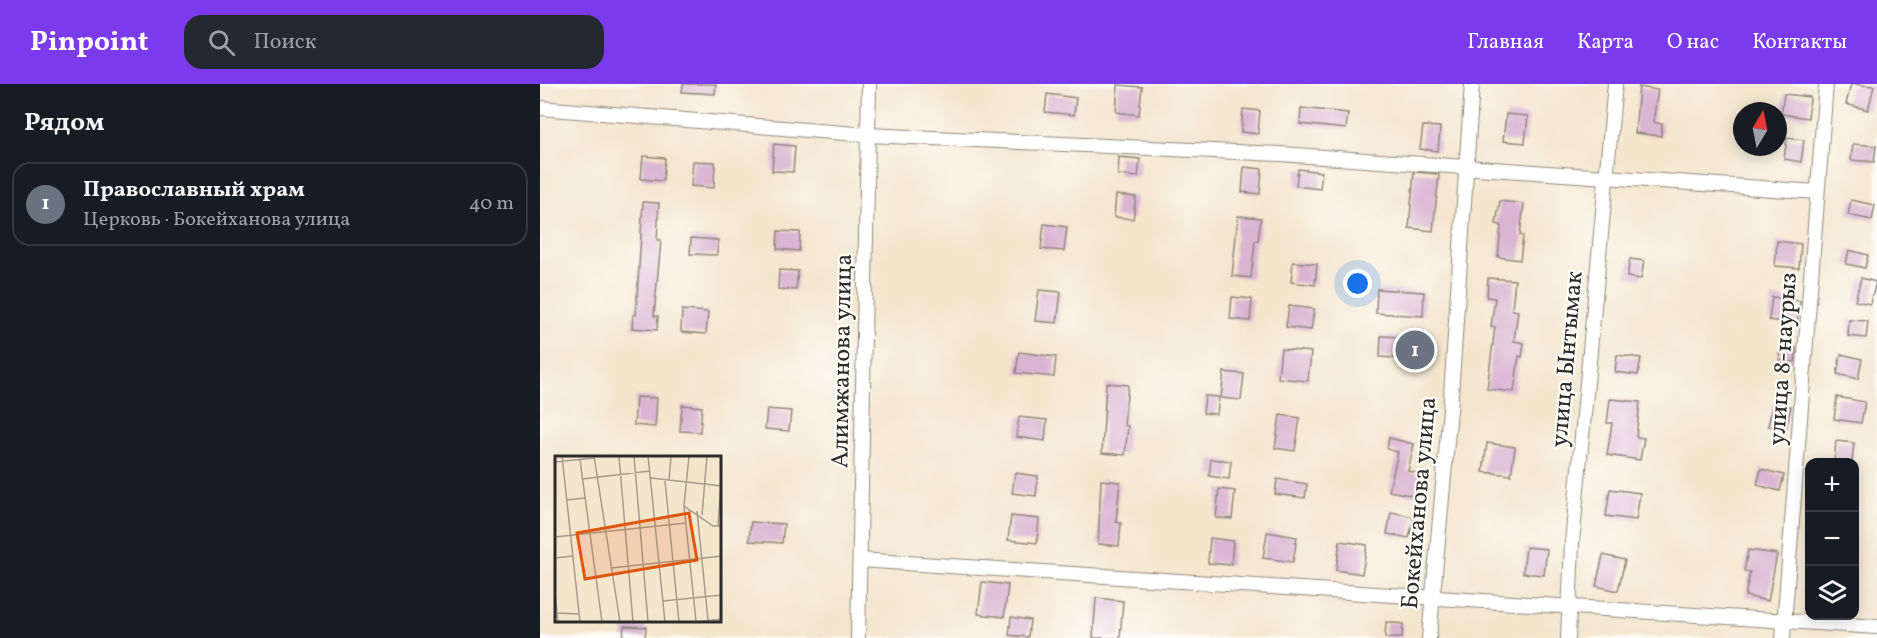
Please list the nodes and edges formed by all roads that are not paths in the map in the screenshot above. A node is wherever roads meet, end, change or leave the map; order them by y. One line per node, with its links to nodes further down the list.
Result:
1 (869, 84): 6 (street, Алимжанова улица)
2 (1472, 84): 7 (street, Бокейханова улица)
3 (1615, 84): 8 (street, улица Ынтымак)
4 (1826, 84): 9 (street, улица 8-наурыз)
5 (540, 108): 6 (street)
6 (868, 135): 7 (street); 10 (street, Алимжанова улица)
7 (1466, 166): 8 (street); 11 (street, Бокейханова улица)
8 (1605, 177): 9 (street); 12 (street, улица Ынтымак)
9 (1817, 192): 13 (street, улица 8-наурыз)
10 (860, 560): 11 (street); 15 (street, Алимжанова улица)
11 (1431, 598): 12 (street); 16 (street, Бокейханова улица)
12 (1569, 607): 13 (street); 17 (street, улица Ынтымак)
13 (1785, 621): 14 (street); 18 (street, улица 8-наурыз)
14 (1877, 627)
15 (858, 638)
16 (1428, 638)
17 (1568, 638)
18 (1783, 638)

